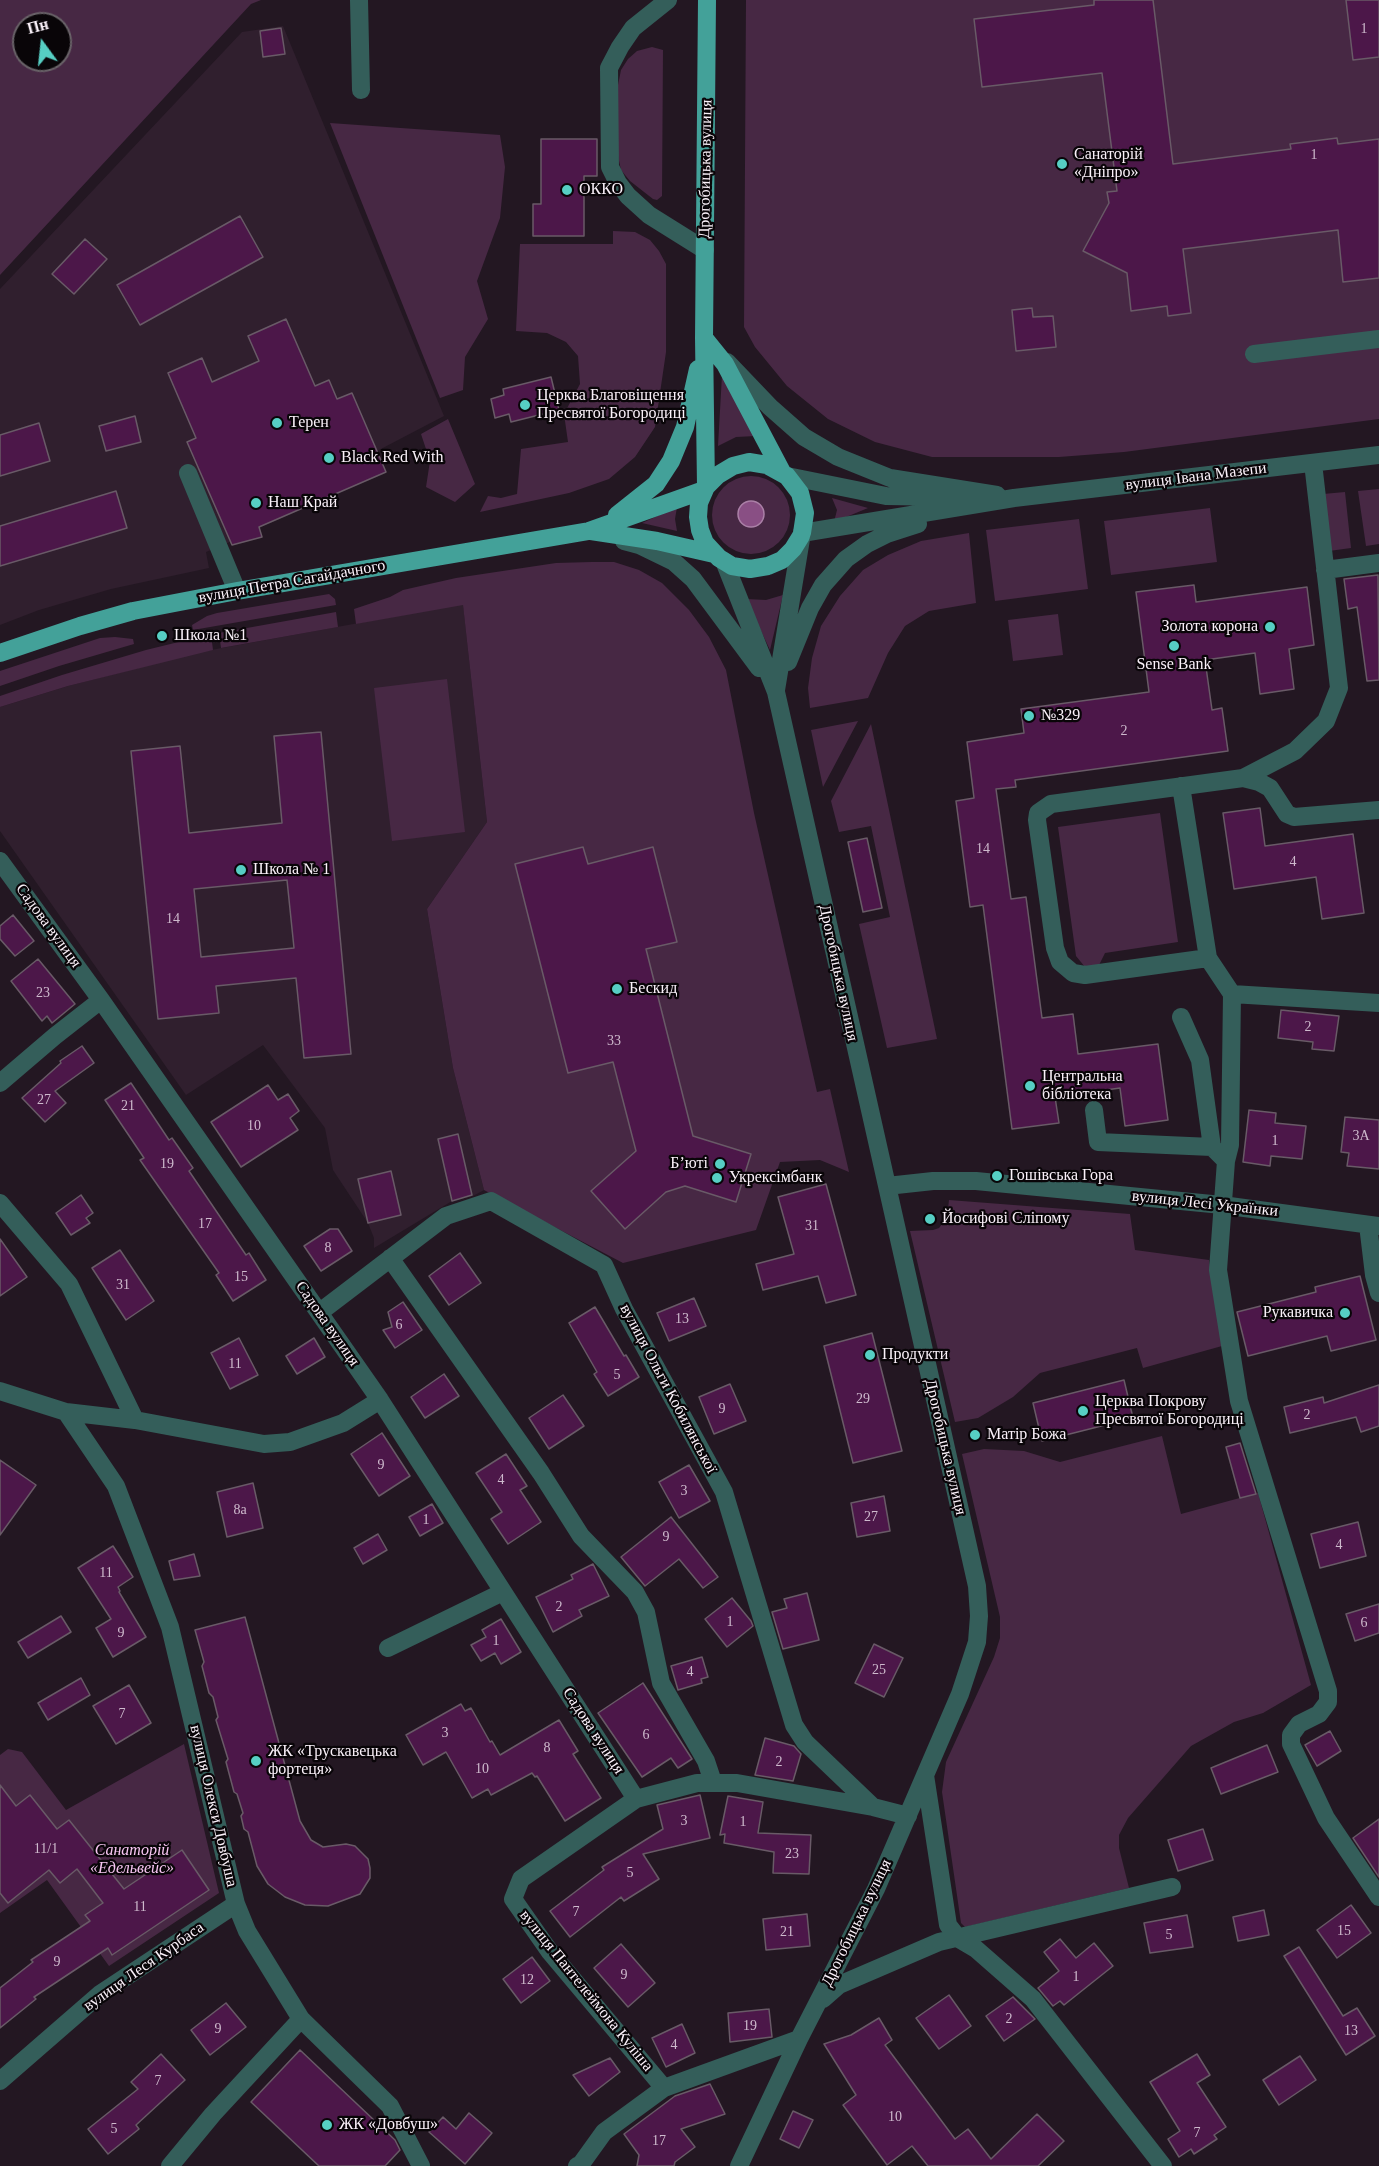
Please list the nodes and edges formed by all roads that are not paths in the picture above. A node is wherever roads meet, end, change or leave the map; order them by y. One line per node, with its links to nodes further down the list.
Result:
1 (359, 0): 4 (street)
2 (668, 0): 5 (street)
3 (707, 0): 5 (main road, Дрогобицька вулиця)
4 (361, 90)
5 (705, 250): 6 (main road, Дрогобицька вулиця)
6 (704, 338): 12 (main road); 13 (main road); 14 (street); 15 (main road)
7 (1379, 339): 8 (street)
8 (1254, 354)
9 (1379, 455): 10 (street, вулиця Івана Мазепи)
10 (1313, 463): 14 (street, вулиця Івана Мазепи); 19 (street)
11 (188, 473): 20 (street)
12 (785, 474): 13 (main road); 14 (street); 16 (main road)
13 (705, 489): 15 (main road); 17 (main road)
14 (1014, 498): 16 (street); 22 (street)
15 (590, 531): 17 (main road); 20 (main road, вулиця Петра Сагайдачного); 22 (street)
16 (801, 535): 17 (main road); 22 (street)
17 (719, 558): 22 (street)
18 (1379, 563): 19 (street)
19 (1325, 570): 23 (street)
20 (237, 591): 21 (main road, вулиця Петра Сагайдачного)
21 (0, 653)
22 (776, 692): 36 (street, Дрогобицька вулиця)
23 (1243, 778): 24 (street); 25 (street)
24 (1181, 786): 27 (street); 27 (street)
25 (1379, 810)
26 (0, 861): 29 (street, Садова вулиця)
27 (1208, 958): 28 (street)
28 (1232, 994): 30 (street); 35 (street)
29 (102, 1000): 32 (street); 42 (street, Садова вулиця)
30 (1379, 1003)
31 (1181, 1017): 34 (street)
32 (0, 1083)
33 (1094, 1110): 34 (street)
34 (1212, 1147): 35 (street)
35 (1226, 1161): 38 (street)
36 (887, 1185): 38 (street, вулиця Лесі Українки); 49 (street, Дрогобицька вулиця)
37 (0, 1203): 46 (street)
38 (1222, 1205): 39 (street, вулиця Лесі Українки); 55 (street)
39 (1373, 1226): 41 (street)
40 (390, 1258): 42 (street, вулиця Ольги Кобилянської); 50 (street); 52 (street, вулиця Ольги Кобилянської)
41 (1379, 1293)
42 (320, 1312): 44 (street, Садова вулиця)
43 (0, 1391): 45 (street)
44 (380, 1400): 46 (street); 47 (street, Садова вулиця)
45 (66, 1412): 46 (street); 56 (street, вулиця Олекси Довбуша)
46 (135, 1420)
47 (503, 1592): 48 (street); 51 (street, Садова вулиця)
48 (388, 1648)
49 (925, 1775): 53 (street, Дрогобицька вулиця); 57 (street)
50 (713, 1782): 51 (street, вулиця Пантелеймона Куліша); 52 (street, вулиця Пантелеймона Куліша)
51 (636, 1799): 62 (street, вулиця Пантелеймона Куліша)
52 (873, 1807): 53 (street, вулиця Пантелеймона Куліша)
53 (908, 1816): 58 (street, Дрогобицька вулиця)
54 (1172, 1887): 57 (street)
55 (1379, 1897)
56 (236, 1904): 59 (street, вулиця Олекси Довбуша); 61 (street, вулиця Леся Курбаса)
57 (959, 1939): 58 (street); 67 (street)
58 (817, 2004): 60 (street, Дрогобицька вулиця)
59 (301, 2019): 63 (street); 64 (street, вулиця Олекси Довбуша)
60 (799, 2039): 62 (street); 66 (street, Дрогобицька вулиця)
61 (0, 2081)
62 (664, 2088): 65 (street)
63 (177, 2163)
64 (421, 2166)
65 (576, 2166)
66 (739, 2166)
67 (1163, 2166)

